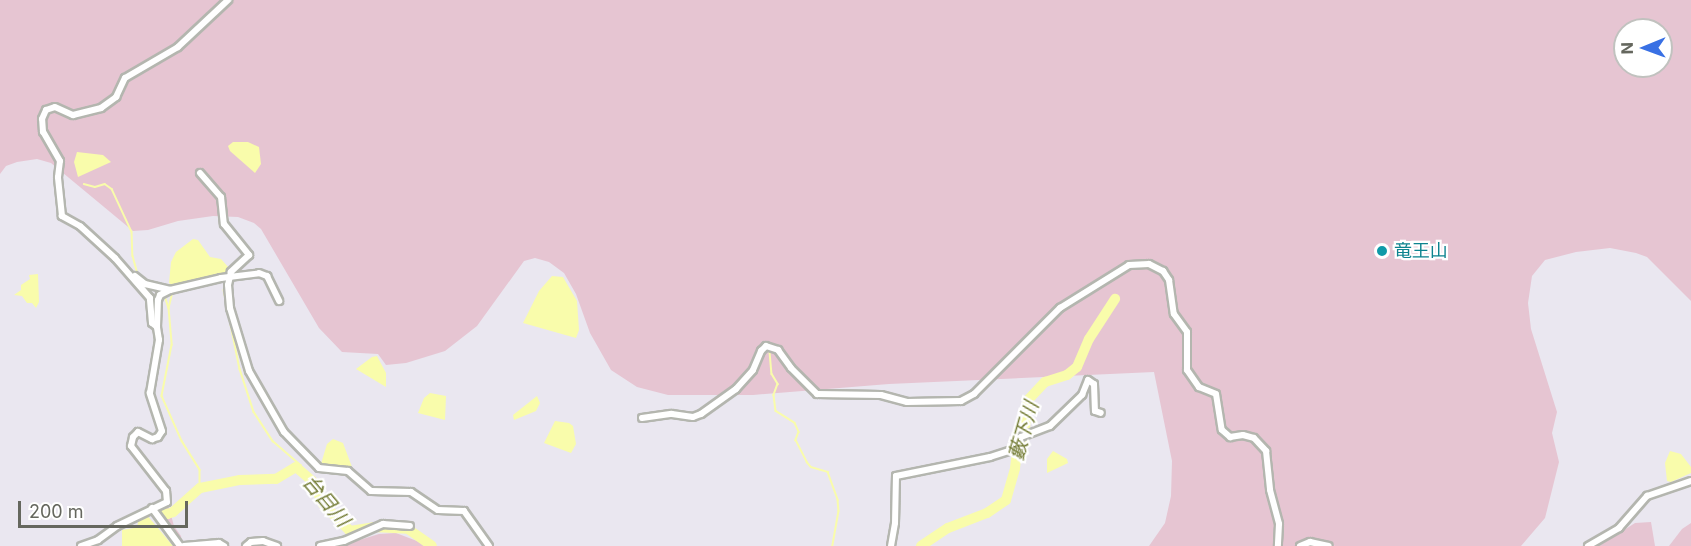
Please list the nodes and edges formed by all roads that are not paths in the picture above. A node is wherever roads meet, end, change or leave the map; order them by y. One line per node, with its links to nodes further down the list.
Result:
1 (228, 0): 3 (street)
2 (200, 173): 4 (street)
3 (130, 272): 5 (street); 7 (street)
4 (229, 277): 5 (street); 6 (street); 21 (street)
5 (166, 292): 7 (street)
6 (279, 301)
7 (157, 327): 11 (street)
8 (1101, 413): 22 (street)
9 (642, 418): 23 (street)
10 (1691, 482): 26 (street)
11 (152, 508): 14 (street); 15 (street)
12 (410, 526): 20 (street)
13 (274, 545): 18 (street); 19 (street)
14 (81, 546)
15 (180, 546)
16 (184, 546): 17 (street)
17 (224, 546)
18 (246, 546)
19 (251, 546)
20 (320, 546)
21 (489, 546)
22 (891, 546)
23 (1278, 546)
24 (1300, 546): 25 (street)
25 (1329, 546)
26 (1588, 546)

